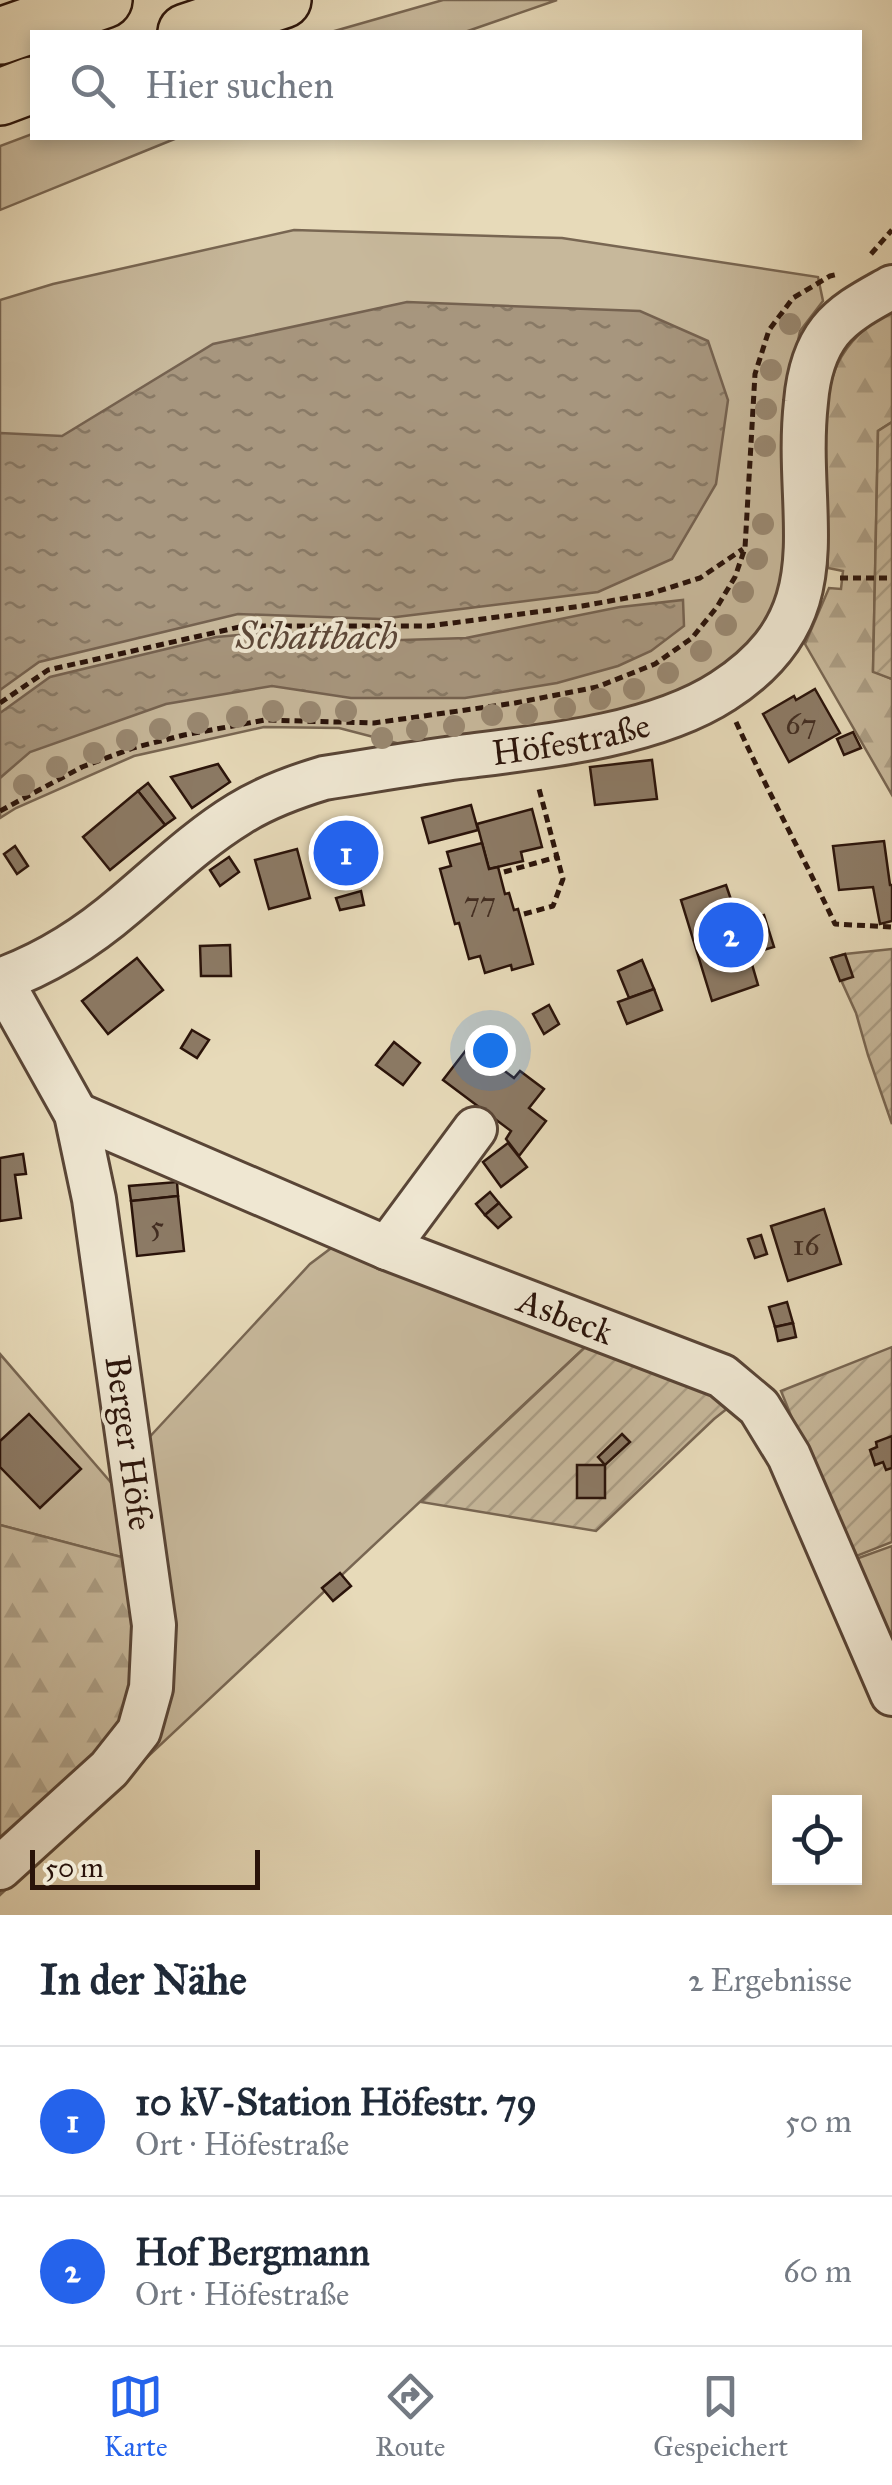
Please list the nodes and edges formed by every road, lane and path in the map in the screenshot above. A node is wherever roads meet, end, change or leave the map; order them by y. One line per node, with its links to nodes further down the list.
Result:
1 (104, 0): 4 (highway)
2 (283, 0): 3 (highway)
3 (192, 30)
4 (0, 36)
5 (30, 86): 6 (highway)
6 (0, 97)
7 (892, 230): 8 (path)
8 (881, 271): 11 (street, Höfestraße)
9 (844, 272): 10 (path)
10 (745, 548): 14 (path); 16 (path)
11 (804, 574): 12 (path); 13 (street, Höfestraße)
12 (892, 578)
13 (722, 692): 20 (path); 21 (street, Höfestraße)
14 (0, 703)
15 (540, 790): 17 (path)
16 (0, 811)
17 (557, 857): 18 (path); 19 (path)
18 (504, 872)
19 (524, 914)
20 (892, 927)
21 (0, 980): 22 (street, Berger Höfe)
22 (76, 1114): 24 (street, Asbeck); 26 (street, Berger Höfe)
23 (475, 1129): 24 (street)
24 (387, 1248): 25 (street, Asbeck)
25 (892, 1694)
26 (0, 1868)

